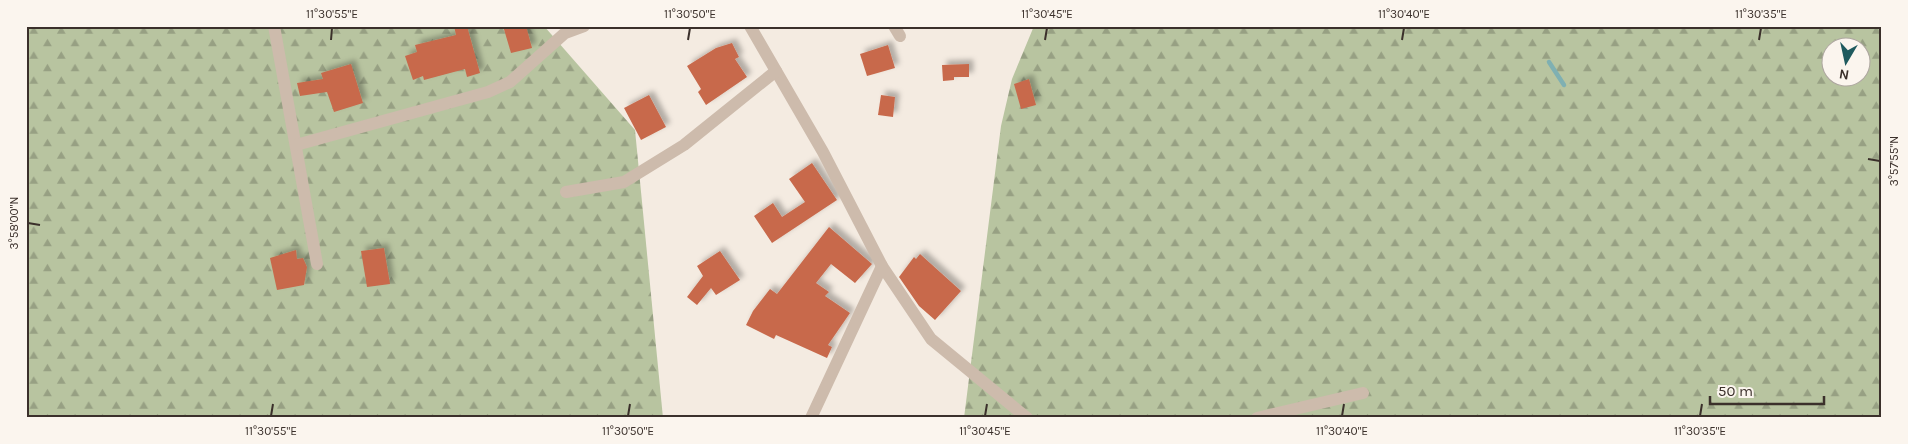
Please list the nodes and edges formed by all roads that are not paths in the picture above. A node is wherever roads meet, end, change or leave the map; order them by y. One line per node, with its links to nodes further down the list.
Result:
1 (274, 26): 5 (street)
2 (584, 26): 5 (street)
3 (750, 26): 4 (street)
4 (776, 71): 6 (street); 8 (street)
5 (296, 145): 7 (street)
6 (566, 192)
7 (317, 264)
8 (882, 266): 10 (street); 11 (street)
9 (1363, 393): 12 (street)
10 (811, 418)
11 (1027, 418)
12 (1257, 418)

